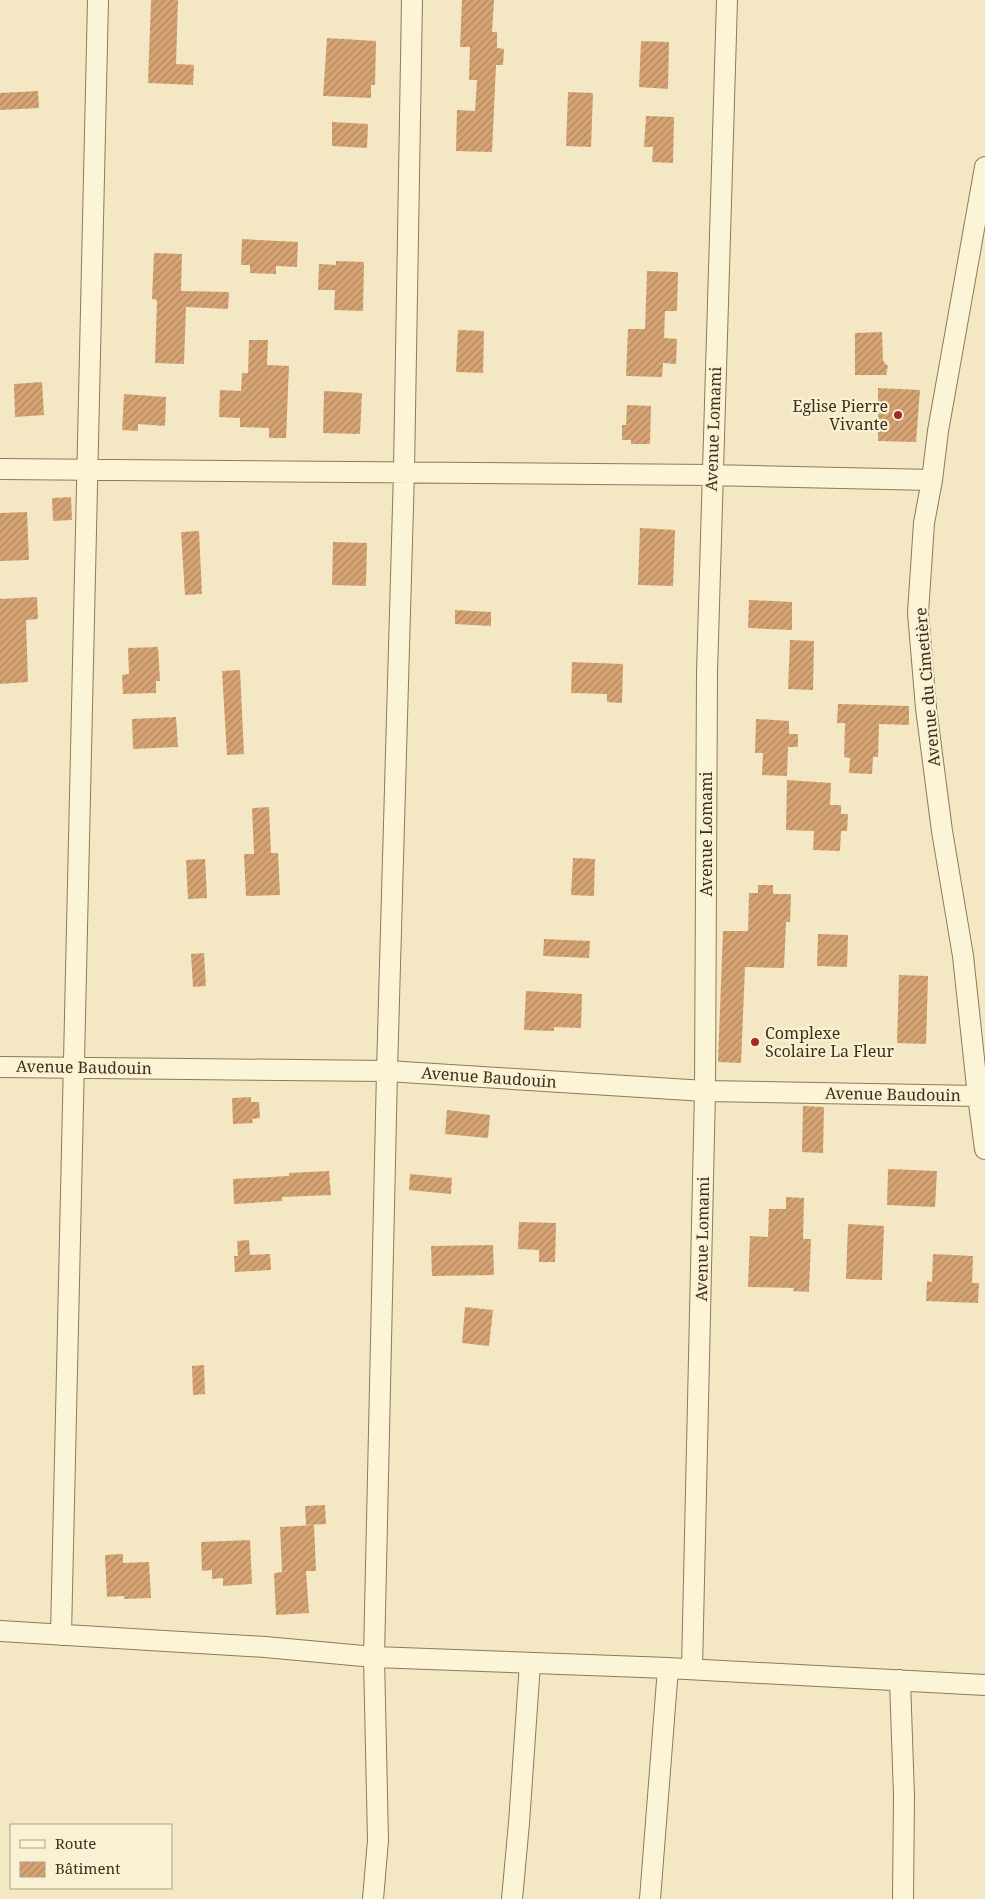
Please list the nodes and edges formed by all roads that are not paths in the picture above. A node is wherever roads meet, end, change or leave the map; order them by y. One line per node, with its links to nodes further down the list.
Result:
1 (98, 0): 6 (street)
2 (412, 0): 7 (street)
3 (727, 0): 8 (street, Avenue Lomami)
4 (985, 167): 9 (street, Avenue du Cimetière)
5 (0, 469): 6 (street)
6 (87, 471): 7 (street); 11 (street)
7 (404, 472): 8 (street); 12 (street)
8 (712, 475): 9 (street); 13 (street, Avenue Lomami)
9 (932, 480): 14 (street, Avenue du Cimetière)
10 (0, 1066): 11 (street, Avenue Baudouin)
11 (74, 1067): 12 (street, Avenue Baudouin); 17 (street)
12 (387, 1071): 13 (street, Avenue Baudouin); 18 (street)
13 (705, 1091): 14 (street, Avenue Baudouin); 21 (street, Avenue Lomami)
14 (978, 1096): 15 (street, Avenue du Cimetière)
15 (985, 1149)
16 (0, 1631): 17 (street)
17 (61, 1635): 18 (street)
18 (374, 1657): 19 (street); 24 (street)
19 (530, 1663): 20 (street); 25 (street)
20 (668, 1668): 21 (street); 26 (street)
21 (692, 1669): 22 (street)
22 (900, 1680): 23 (street); 27 (street)
23 (985, 1685)
24 (373, 1899)
25 (512, 1899)
26 (650, 1899)
27 (903, 1899)

